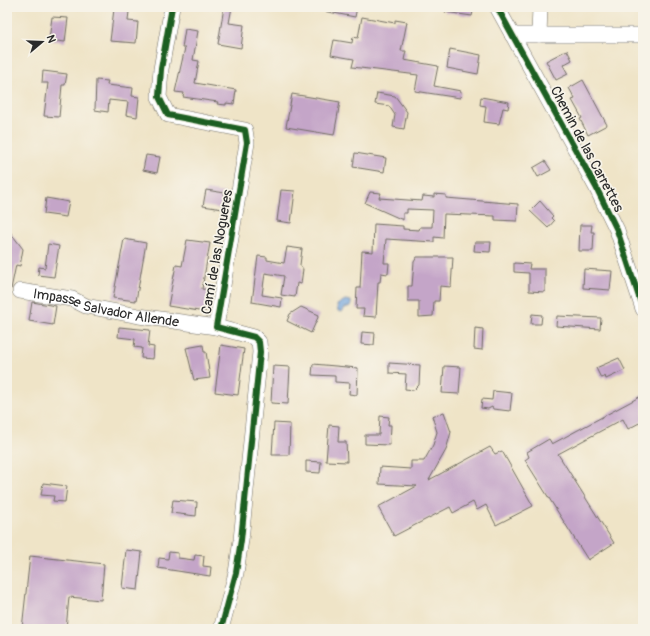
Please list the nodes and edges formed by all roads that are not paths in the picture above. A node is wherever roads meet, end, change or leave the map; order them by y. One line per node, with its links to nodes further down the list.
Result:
1 (172, 7): 9 (street, Camí de las Nogueres)
2 (497, 7): 4 (street, Chemin de las Carrettes)
3 (540, 7): 5 (street)
4 (512, 35): 5 (street); 8 (street, Chemin de las Carrettes)
5 (539, 35): 6 (street)
6 (643, 35)
7 (20, 291): 9 (street, Impasse Salvador Allende)
8 (643, 309)
9 (216, 327): 10 (street, Camí de las Nogueres)
10 (221, 629)

